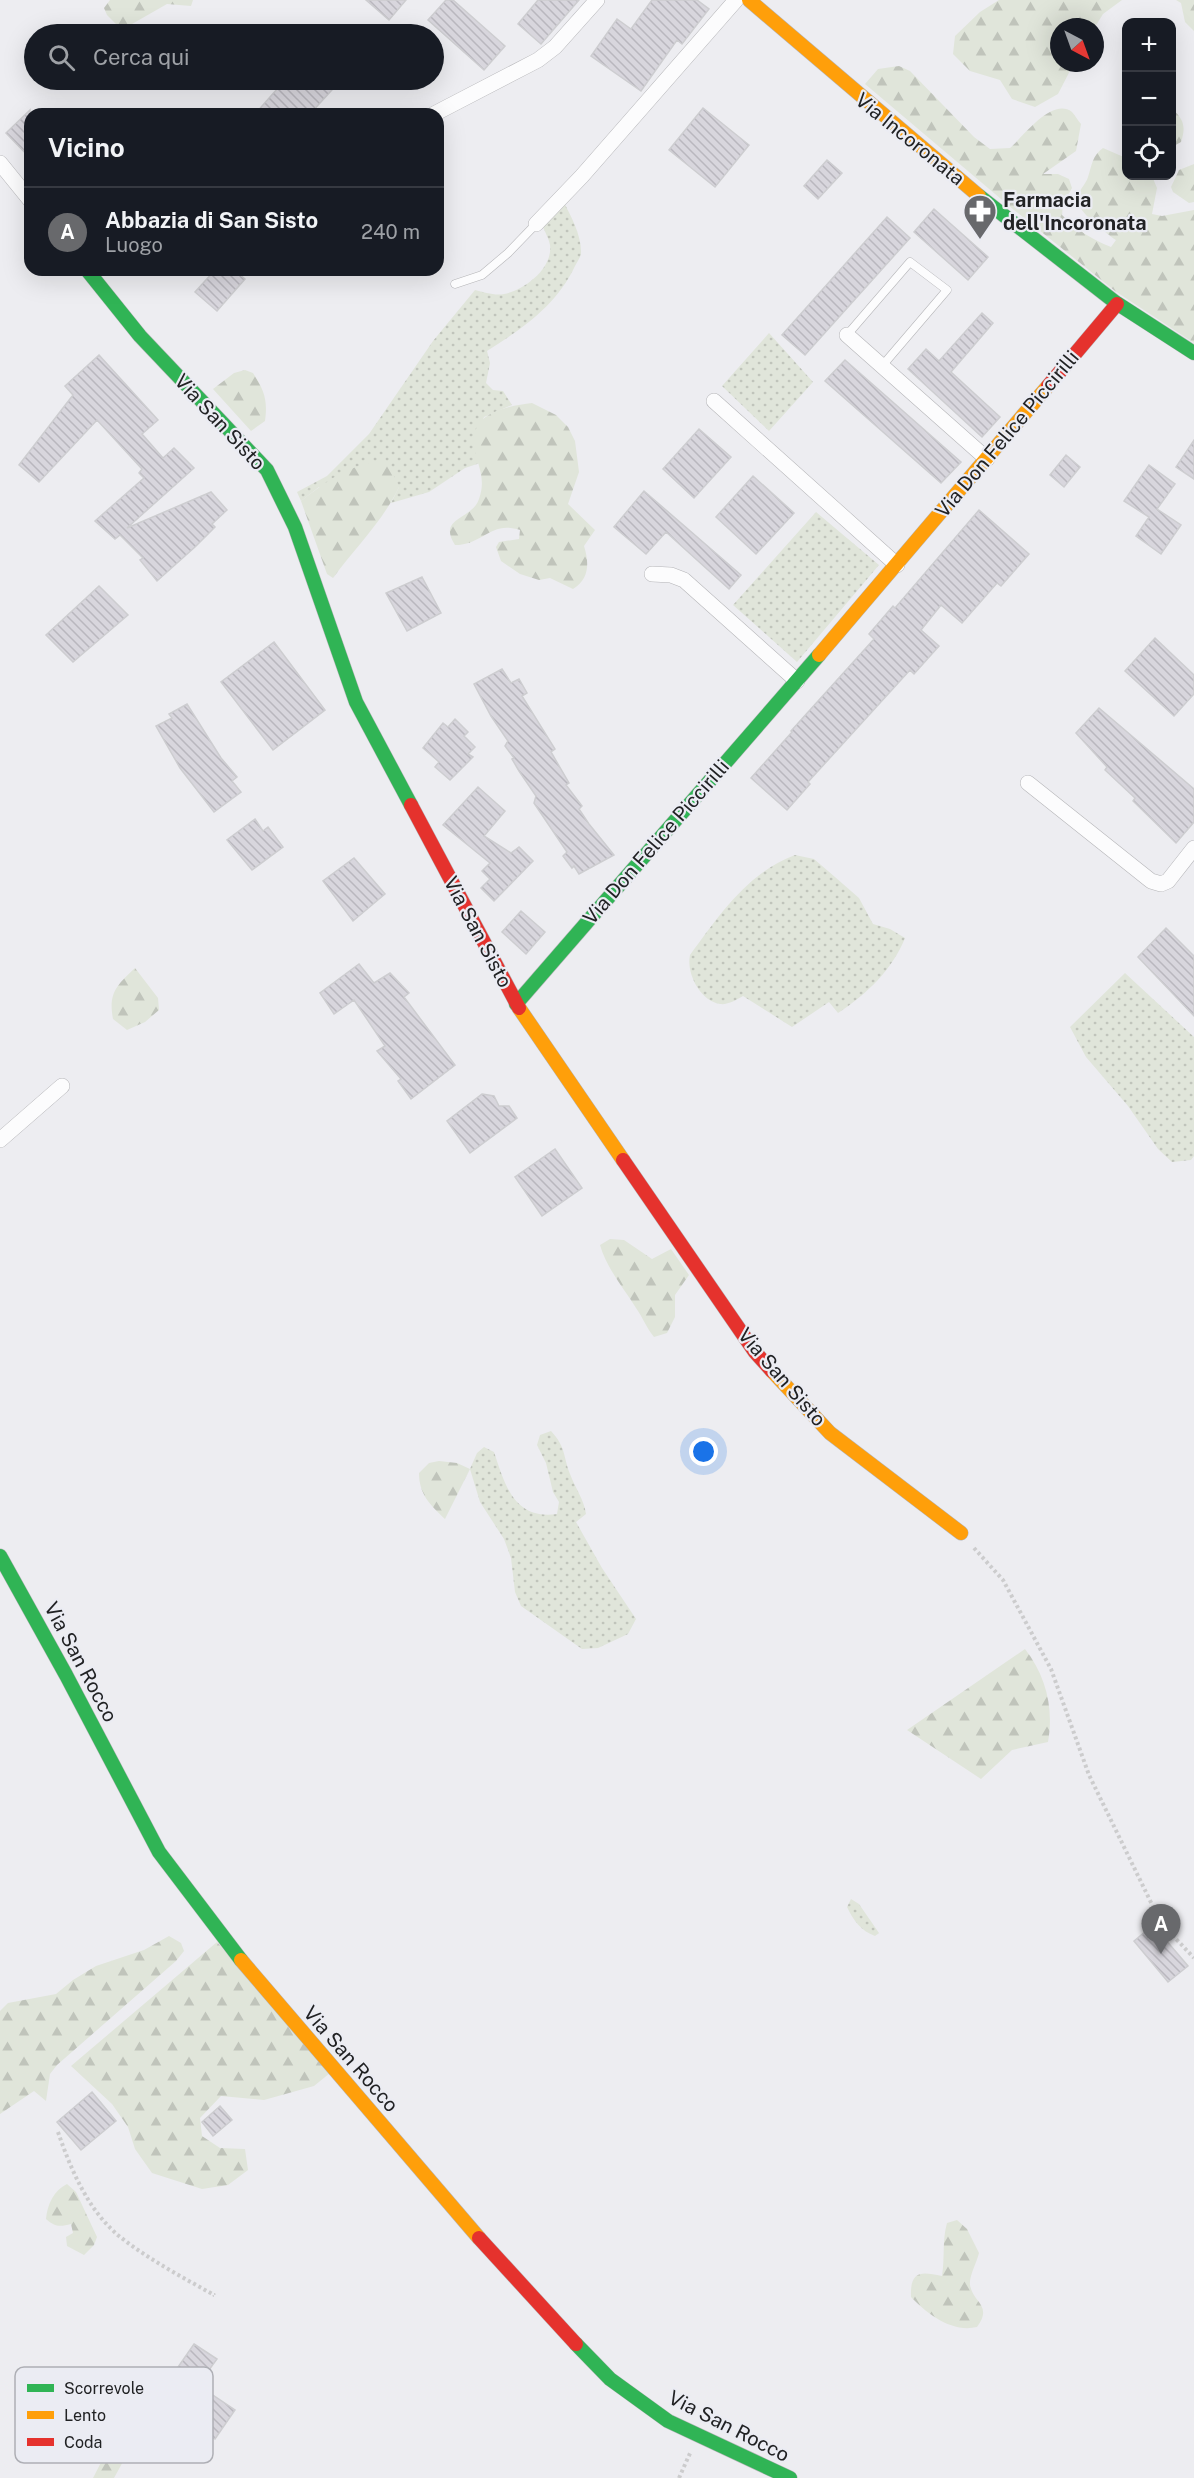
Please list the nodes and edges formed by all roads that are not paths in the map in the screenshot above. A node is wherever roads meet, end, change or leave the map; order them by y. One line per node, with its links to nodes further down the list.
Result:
1 (597, 0): 4 (street)
2 (736, 0): 7 (street)
3 (749, 0): 10 (street, Via Incoronata)
4 (444, 109)
5 (0, 163): 6 (street)
6 (24, 193)
7 (536, 224): 9 (lane)
8 (92, 276): 21 (street, Via San Sisto)
9 (455, 284)
10 (1117, 304): 12 (street, Via Incoronata); 15 (street, Via Don Felice Piccirilli)
11 (847, 335): 13 (street); 13 (lane)
12 (1194, 353)
13 (882, 366): 15 (street)
14 (714, 401): 16 (street)
15 (987, 459): 16 (street, Via Don Felice Piccirilli)
16 (897, 565): 18 (street, Via Don Felice Piccirilli)
17 (652, 574): 18 (street)
18 (796, 681): 21 (street, Via Don Felice Piccirilli)
19 (1028, 783): 20 (street)
20 (1194, 848)
21 (516, 1004): 24 (street, Via San Sisto)
22 (62, 1086): 23 (street)
23 (0, 1140)
24 (961, 1533)
25 (0, 1556): 26 (street, Via San Rocco)
26 (790, 2478)

